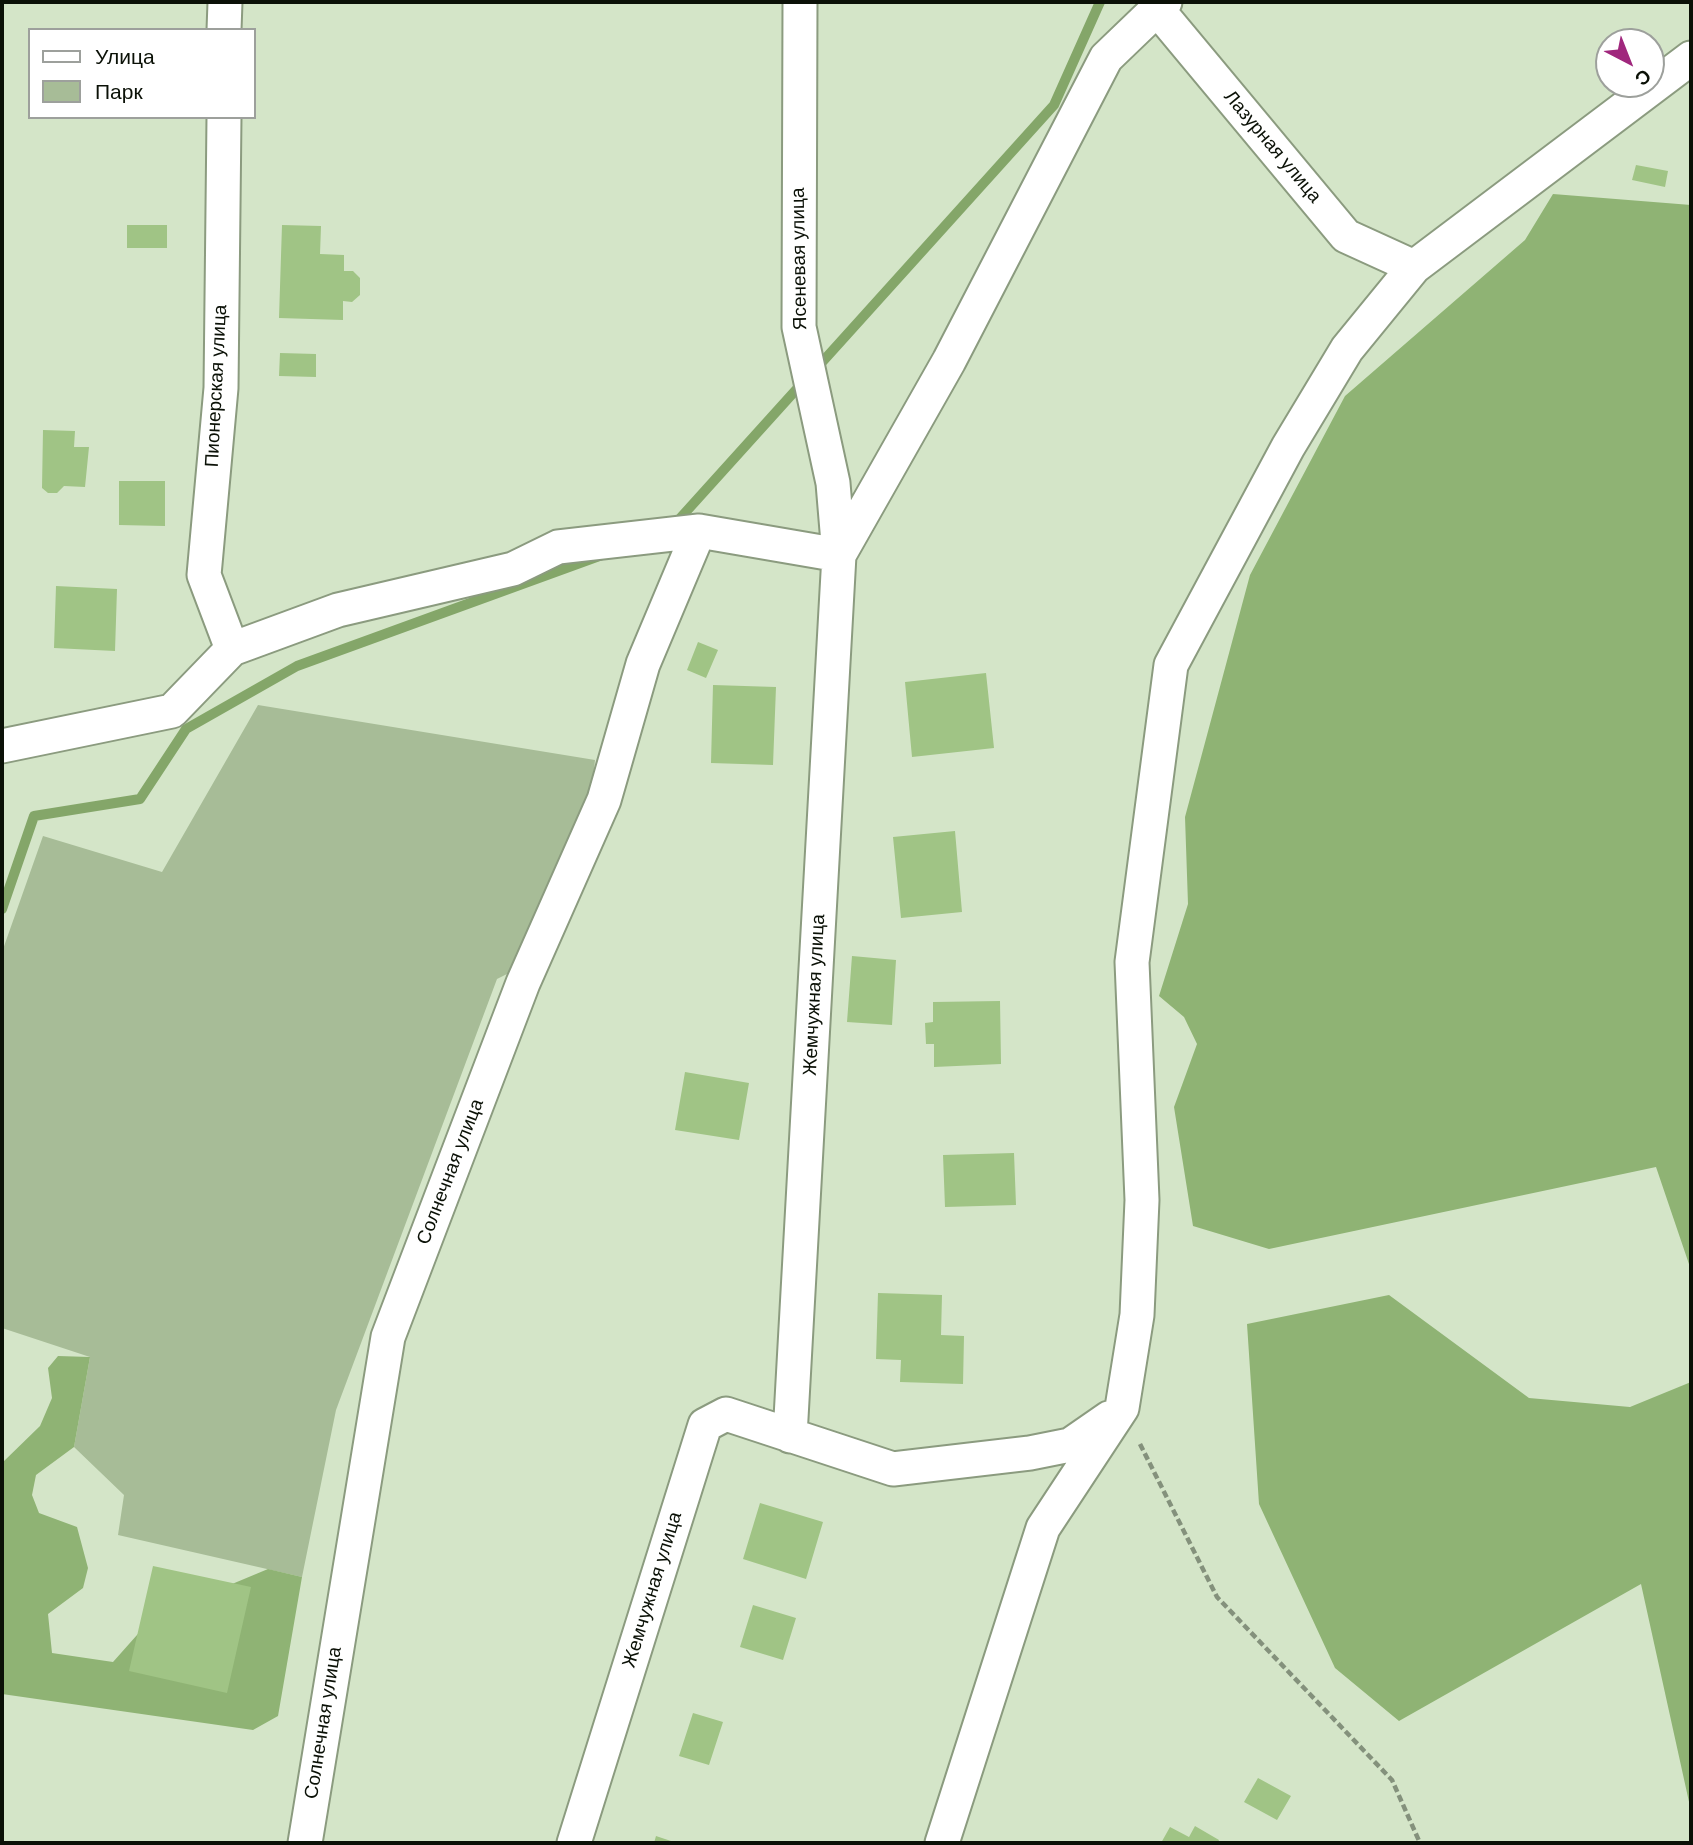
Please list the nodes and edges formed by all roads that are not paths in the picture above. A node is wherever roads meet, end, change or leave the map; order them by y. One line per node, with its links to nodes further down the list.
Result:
1 (225, 2): 4 (street)
2 (800, 2): 9 (street, Ясеневая улица)
3 (1161, 5): 7 (street, Лазурная улица); 9 (street)
4 (225, 28)
5 (1691, 58): 7 (street)
6 (224, 119): 10 (street, Пионерская улица)
7 (1414, 267): 12 (street)
8 (699, 531): 9 (street); 10 (street); 14 (street, Солнечная улица)
9 (839, 555): 13 (street, Жемчужная улица)
10 (232, 649): 11 (street)
11 (2, 746)
12 (1122, 1408): 13 (street, Жемчужная улица); 16 (street)
13 (790, 1436): 15 (street, Жемчужная улица)
14 (305, 1843)
15 (574, 1843)
16 (942, 1843)

